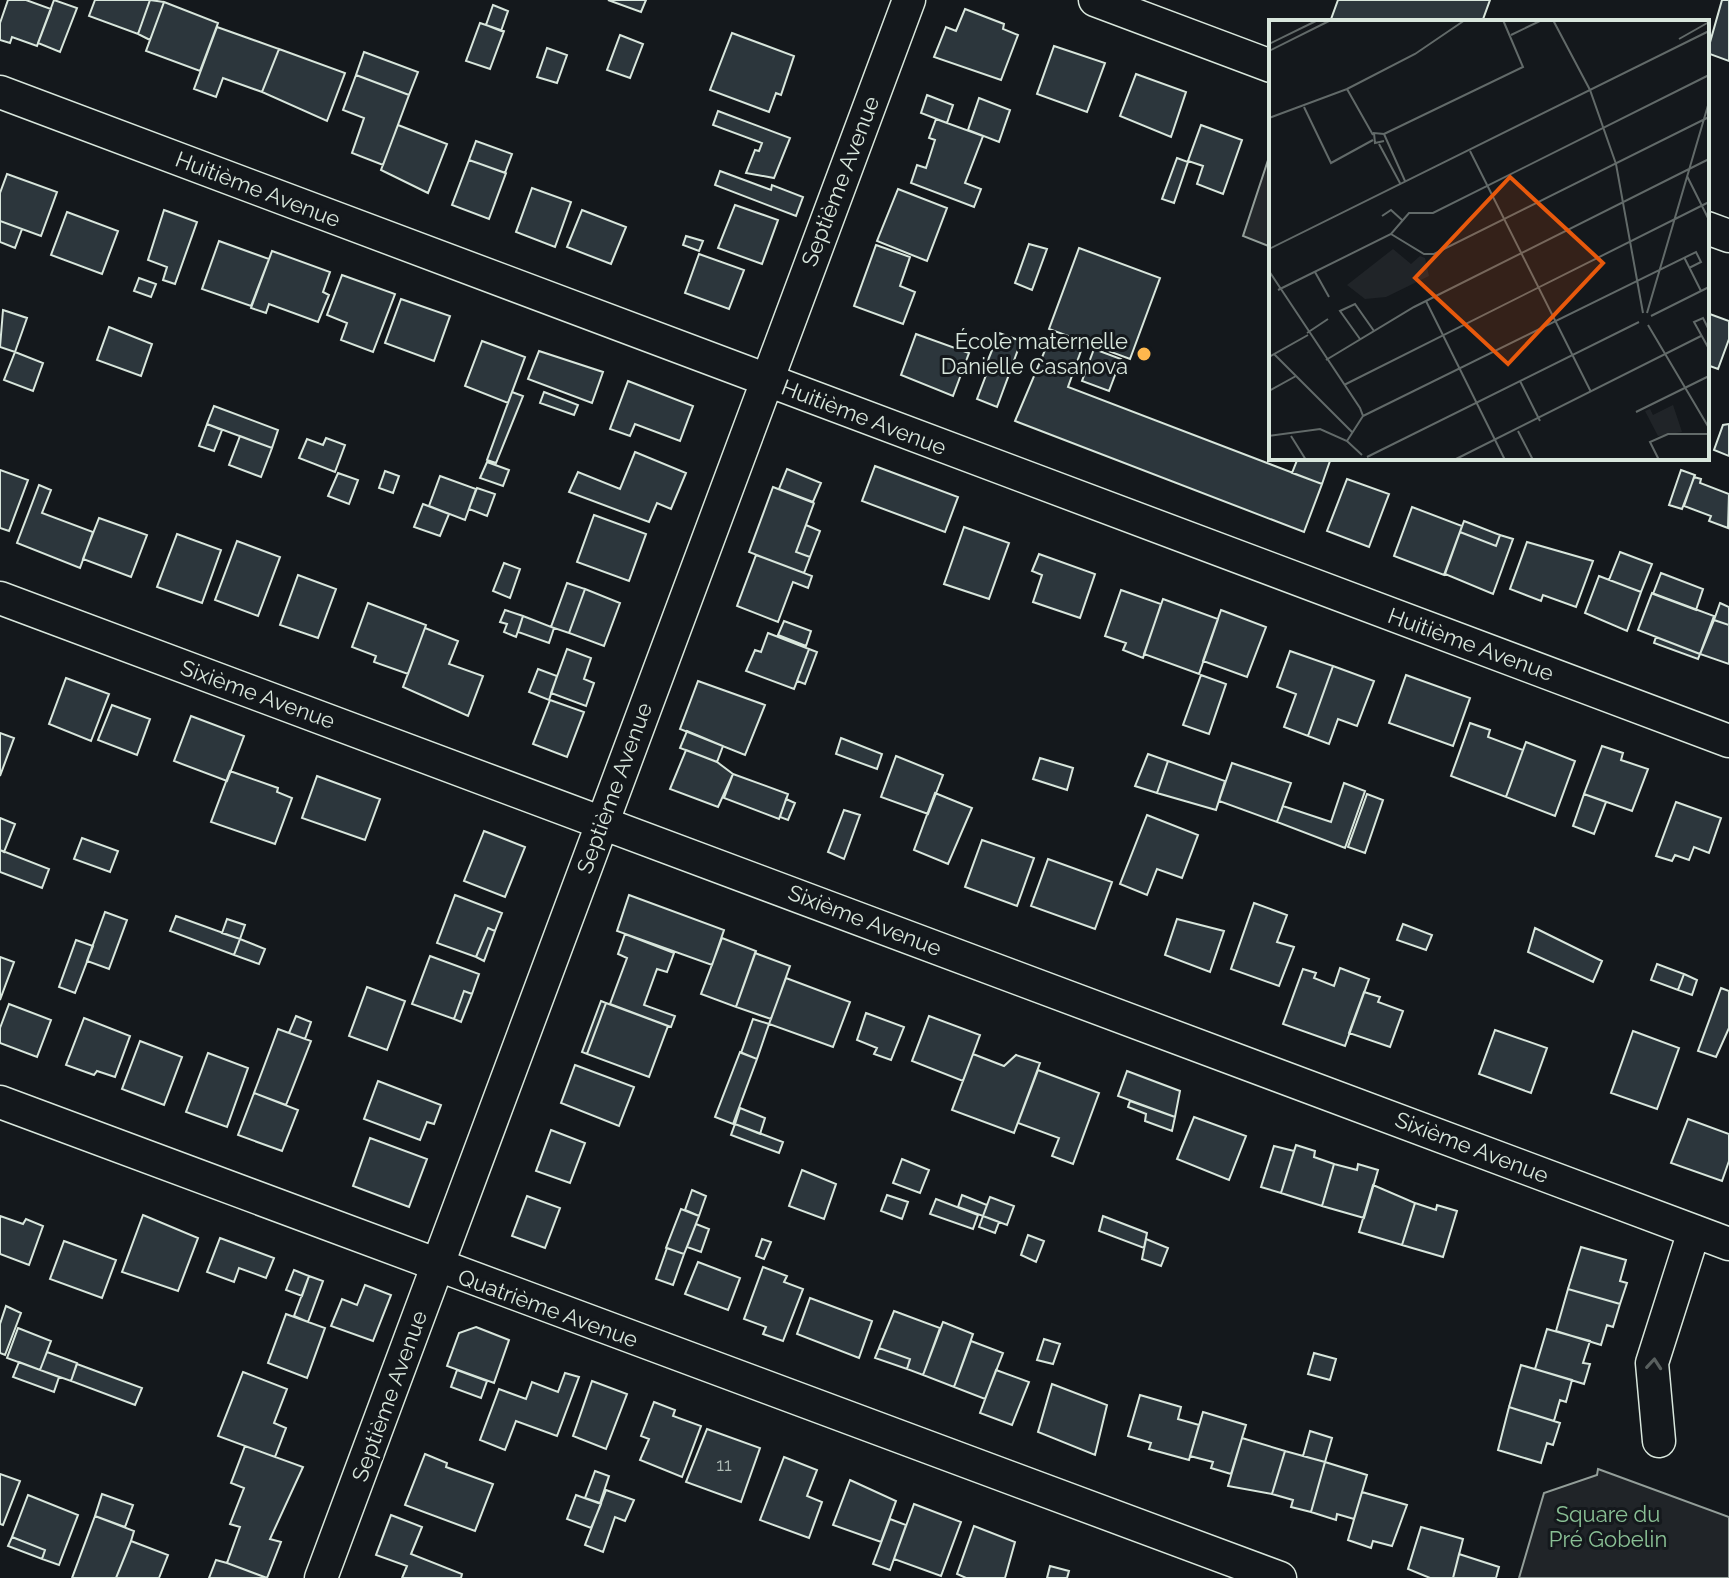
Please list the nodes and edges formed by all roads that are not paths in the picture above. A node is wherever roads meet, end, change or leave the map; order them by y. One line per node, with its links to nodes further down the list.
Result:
1 (909, 0): 7 (street, Septième Avenue)
2 (1095, 0): 3 (street)
3 (1269, 65)
4 (0, 92): 7 (street, Huitième Avenue)
5 (1709, 229): 6 (street)
6 (1729, 236)
7 (765, 380): 9 (street, Huitième Avenue); 10 (street, Septième Avenue)
8 (0, 598): 10 (street, Sixième Avenue)
9 (1729, 741)
10 (601, 822): 12 (street, Sixième Avenue); 14 (street, Septième Avenue)
11 (0, 1102): 14 (street, Quatrième Avenue)
12 (1694, 1231): 13 (street, Sixième Avenue); 15 (street, one-way to 12)
13 (1729, 1244)
14 (436, 1267): 16 (street, Septième Avenue); 17 (street, Quatrième Avenue)
15 (1659, 1441)
16 (321, 1578)
17 (1280, 1578)

